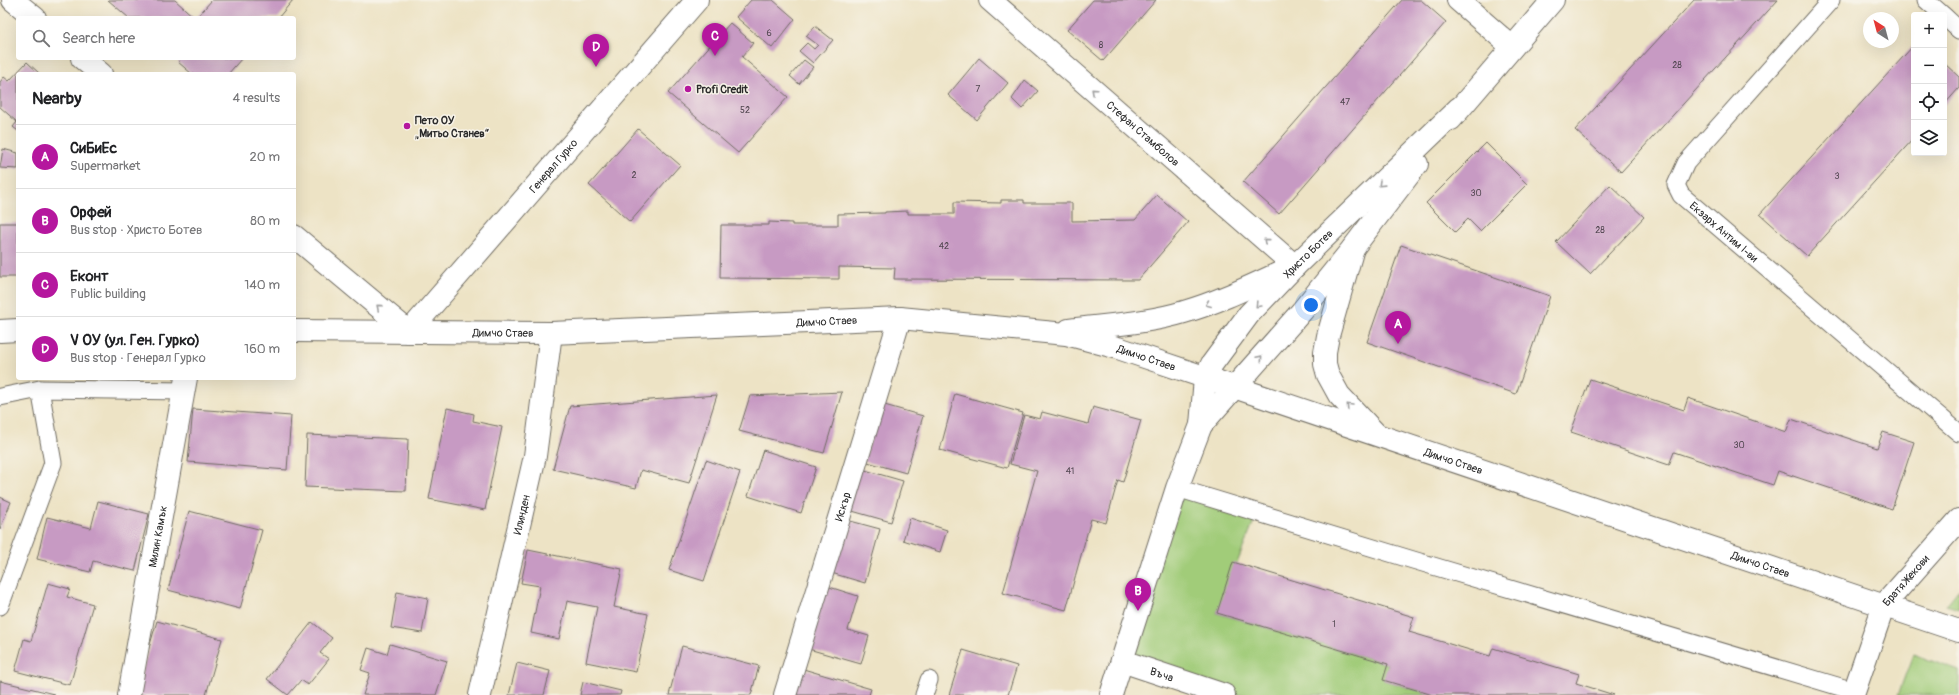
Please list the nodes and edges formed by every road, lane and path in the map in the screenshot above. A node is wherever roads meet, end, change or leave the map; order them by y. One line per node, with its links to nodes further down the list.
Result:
1 (13, 0): 9 (street)
2 (697, 0): 23 (street, Генерал Гурко)
3 (990, 0): 18 (street, Стефан Стамболов, one-way to 3)
4 (1458, 0): 12 (street)
5 (1553, 0): 12 (street, Христо Ботев)
6 (1832, 0): 32 (lane, Екзарх Антим I-ви)
7 (1926, 0): 8 (lane)
8 (1939, 12)
9 (33, 16)
10 (1947, 20): 11 (lane)
11 (1959, 30)
12 (1512, 47): 15 (street, Христо Ботев)
13 (84, 60): 14 (street)
14 (100, 72)
15 (1459, 108): 17 (street, Христо Ботев); 18 (street, Христо Ботев, one-way to 18)
16 (296, 238): 23 (street, one-way to 16)
17 (1353, 248): 28 (street, Христо Ботев, one-way to 17); 33 (street, one-way to 17)
18 (1295, 266): 24 (street, one-way to 24); 26 (street, Христо Ботев, one-way to 26)
19 (900, 318): 24 (street, Димчо Стаев); 25 (street, Димчо Стаев); 43 (street, Искър)
20 (0, 330): 21 (street)
21 (16, 330)
22 (296, 331): 23 (street, Димчо Стаев)
23 (409, 332): 25 (street, Димчо Стаев)
24 (1050, 332): 26 (street, Димчо Стаев)
25 (551, 333): 42 (street, Илинден)
26 (1205, 378): 28 (street, Димчо Стаев); 31 (street, Христо Ботев)
27 (186, 385): 29 (lane); 41 (street, Милин Камък)
28 (1234, 387): 31 (street, Христо Ботев); 33 (street, Димчо Стаев)
29 (40, 389): 30 (lane); 37 (lane)
30 (0, 397)
31 (1201, 425): 34 (street, Христо Ботев)
32 (1959, 433)
33 (1376, 434): 36 (street, Димчо Стаев)
34 (1177, 488): 39 (street, Христо Ботев); 40 (lane)
35 (1959, 520): 36 (street, Братя Жекови)
36 (1884, 605): 38 (street, Димчо Стаев); 40 (street, Братя Жекови)
37 (0, 606)
38 (1959, 631)
39 (1122, 661): 44 (street, Христо Ботев); 45 (street, Въча)
40 (1853, 693)
41 (129, 695)
42 (480, 695)
43 (785, 695)
44 (1111, 695)
45 (1224, 695)

